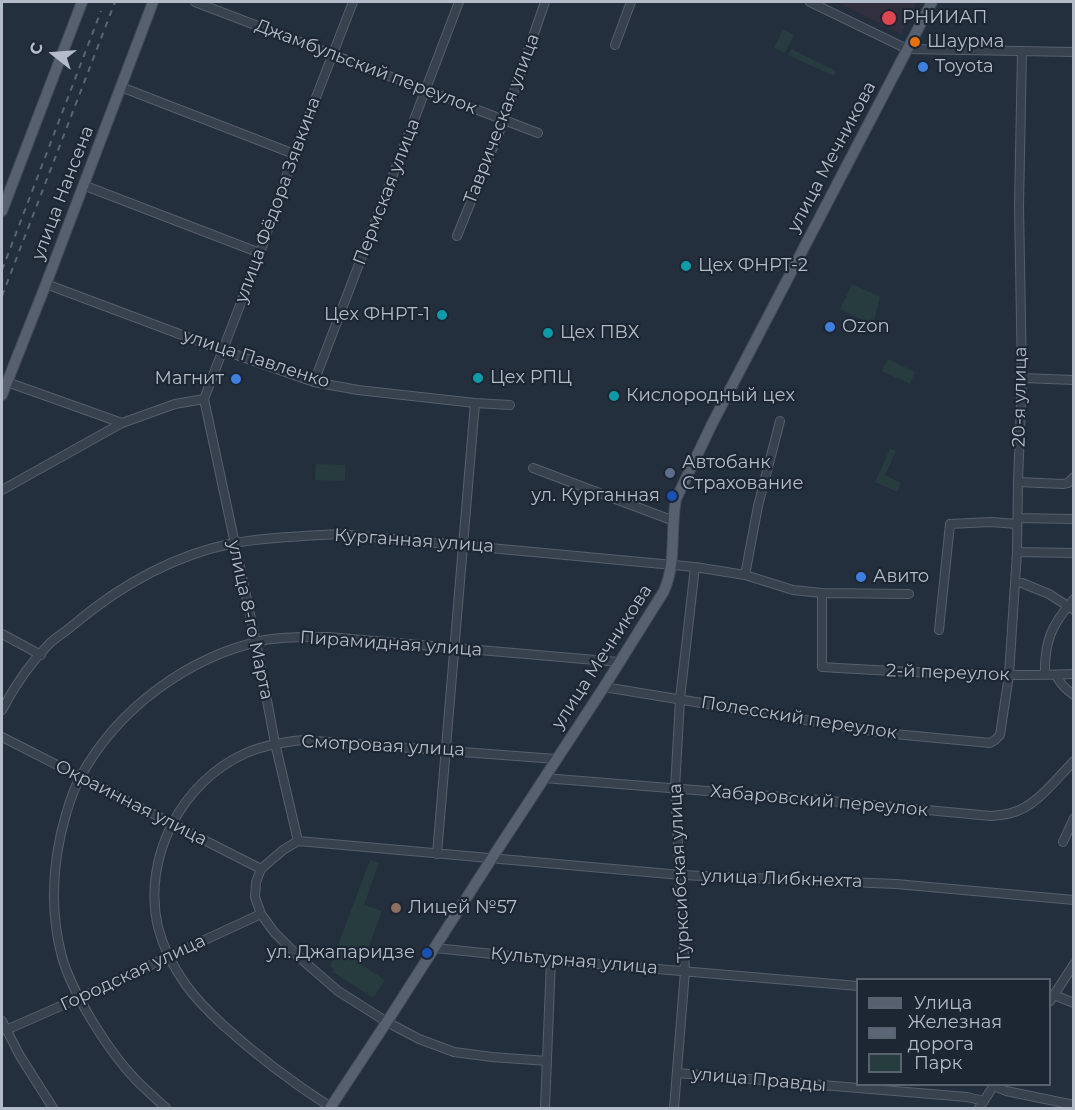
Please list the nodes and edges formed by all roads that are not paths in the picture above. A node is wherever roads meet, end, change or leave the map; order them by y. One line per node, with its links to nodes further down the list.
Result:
1 (82, 2): 21 (main road)
2 (153, 2): 15 (main road, улица Нансена)
3 (195, 2): 14 (street, Джамбульский переулок)
4 (353, 2): 14 (street, улица Фёдора Зявкина)
5 (459, 2): 16 (street, Пермская улица)
6 (545, 2): 17 (street, Таврическая улица)
7 (631, 2): 10 (street)
8 (810, 2): 11 (street)
9 (932, 2): 11 (main road, улица Мечникова)
10 (615, 45)
11 (907, 49): 12 (street); 41 (main road, улица Мечникова)
12 (1022, 51): 13 (street); 26 (street, 20-я улица)
13 (1074, 52)
14 (332, 55): 16 (street, Джамбульский переулок); 19 (street, улица Фёдора Зявкина)
15 (121, 87): 19 (street); 20 (main road, улица Нансена)
16 (425, 90): 17 (street, Джамбульский переулок); 29 (street, Пермская улица)
17 (504, 120): 18 (street, Джамбульский переулок); 22 (street, Таврическая улица)
18 (538, 133)
19 (294, 154): 23 (street, улица Фёдора Зявкина)
20 (83, 185): 23 (street); 24 (main road, улица Нансена)
21 (2, 211)
22 (457, 236)
23 (260, 253): 25 (street, улица Фёдора Зявкина)
24 (46, 284): 25 (street, улица Павленко); 28 (main road, улица Нансена)
25 (222, 350): 29 (street, улица Павленко); 31 (street, улица Фёдора Зявкина)
26 (1022, 378): 27 (street); 38 (street, 20-я улица)
27 (1074, 380)
28 (7, 382): 30 (main road, улица Нансена); 35 (street)
29 (314, 382): 32 (street, улица Павленко)
30 (2, 395)
31 (204, 399): 35 (street); 43 (street, улица 8-го Марта)
32 (475, 403): 33 (street, улица Павленко); 44 (street)
33 (510, 405)
34 (780, 421): 49 (street)
35 (122, 423): 39 (street)
36 (533, 468): 41 (street)
37 (1074, 477): 38 (street)
38 (1018, 482): 42 (street, 20-я улица)
39 (2, 490)
40 (1074, 519): 42 (street)
41 (674, 521): 47 (main road, улица Мечникова)
42 (1018, 521): 45 (street, 20-я улица); 55 (street)
43 (234, 543): 44 (street, Курганная улица); 57 (street, улица 8-го Марта); 59 (street, Курганная улица)
44 (462, 544): 47 (street, Курганная улица); 58 (street)
45 (1017, 552): 46 (street); 62 (street, 20-я улица)
46 (1074, 553)
47 (672, 565): 48 (street, Курганная улица); 60 (main road, улица Мечникова)
48 (695, 567): 49 (street, Курганная улица); 67 (street, Турксибская улица)
49 (745, 575): 51 (street, Курганная улица)
50 (1022, 583): 54 (street)
51 (822, 593): 52 (street, Курганная улица); 62 (street, 2-й переулок)
52 (909, 594)
53 (1074, 599): 54 (street)
54 (1070, 608): 63 (street)
55 (939, 630)
56 (2, 634): 59 (street)
57 (256, 642): 58 (street, Пирамидная улица); 71 (street, улица 8-го Марта); 75 (street, Пирамидная улица)
58 (455, 647): 60 (street, Пирамидная улица); 72 (street)
59 (40, 655): 68 (street, Курганная улица)
60 (619, 662): 65 (main road, улица Мечникова)
61 (1074, 674): 64 (street, 2-й переулок)
62 (1009, 675): 63 (street, 2-й переулок); 70 (street, 20-я улица)
63 (1045, 675): 64 (street, 2-й переулок)
64 (1056, 675): 66 (street)
65 (604, 687): 67 (street, Полесский переулок); 73 (main road, улица Мечникова)
66 (1074, 695)
67 (680, 699): 70 (street, Полесский переулок); 77 (street, Турксибская улица)
68 (2, 710)
69 (2, 737): 75 (street, Окраинная улица)
70 (995, 740)
71 (275, 743): 72 (street, Смотровая улица); 79 (street, Смотровая улица); 80 (street, улица 8-го Марта)
72 (447, 750): 73 (street, Смотровая улица); 82 (street)
73 (556, 759): 76 (main road, улица Мечникова)
74 (1074, 761): 77 (street, Хабаровский переулок)
75 (80, 777): 79 (street, Окраинная улица); 94 (street, Пирамидная улица)
76 (544, 778): 77 (street, Хабаровский переулок); 83 (main road, улица Мечникова)
77 (675, 789): 85 (street, Турксибская улица)
78 (1074, 818): 81 (street)
79 (171, 824): 84 (street, Окраинная улица); 89 (street, Смотровая улица)
80 (298, 841): 82 (street, улица Либкнехта); 84 (street)
81 (1063, 842)
82 (437, 854): 83 (street, улица Либкнехта)
83 (492, 858): 85 (street, улица Либкнехта); 88 (main road, улица Мечникова)
84 (261, 869): 87 (street)
85 (681, 875): 86 (street, улица Либкнехта); 92 (street, Турксибская улица)
86 (1074, 900)
87 (261, 914): 89 (street, Городская улица); 98 (street)
88 (435, 948): 90 (street, Культурная улица); 98 (main road, улица Мечникова)
89 (170, 956): 94 (street, Городская улица); 108 (street, Смотровая улица)
90 (550, 960): 92 (street, Культурная улица); 100 (street)
91 (1074, 964): 95 (street)
92 (685, 971): 93 (street, Культурная улица); 101 (street, Турксибская улица)
93 (856, 986)
94 (79, 998): 99 (street, Городская улица); 107 (street, Пирамидная улица)
95 (1052, 998): 96 (street)
96 (1074, 1003)
97 (2, 1021): 99 (street)
98 (387, 1022): 100 (street); 108 (main road, улица Мечникова)
99 (6, 1030): 106 (street)
100 (548, 1061): 109 (street)
101 (677, 1073): 104 (street, улица Правды); 110 (street, Турксибская улица)
102 (993, 1086): 104 (street)
103 (996, 1086): 105 (street)
104 (981, 1105)
105 (1074, 1105)
106 (53, 1108)
107 (166, 1108)
108 (331, 1108)
109 (545, 1108)
110 (674, 1108)

